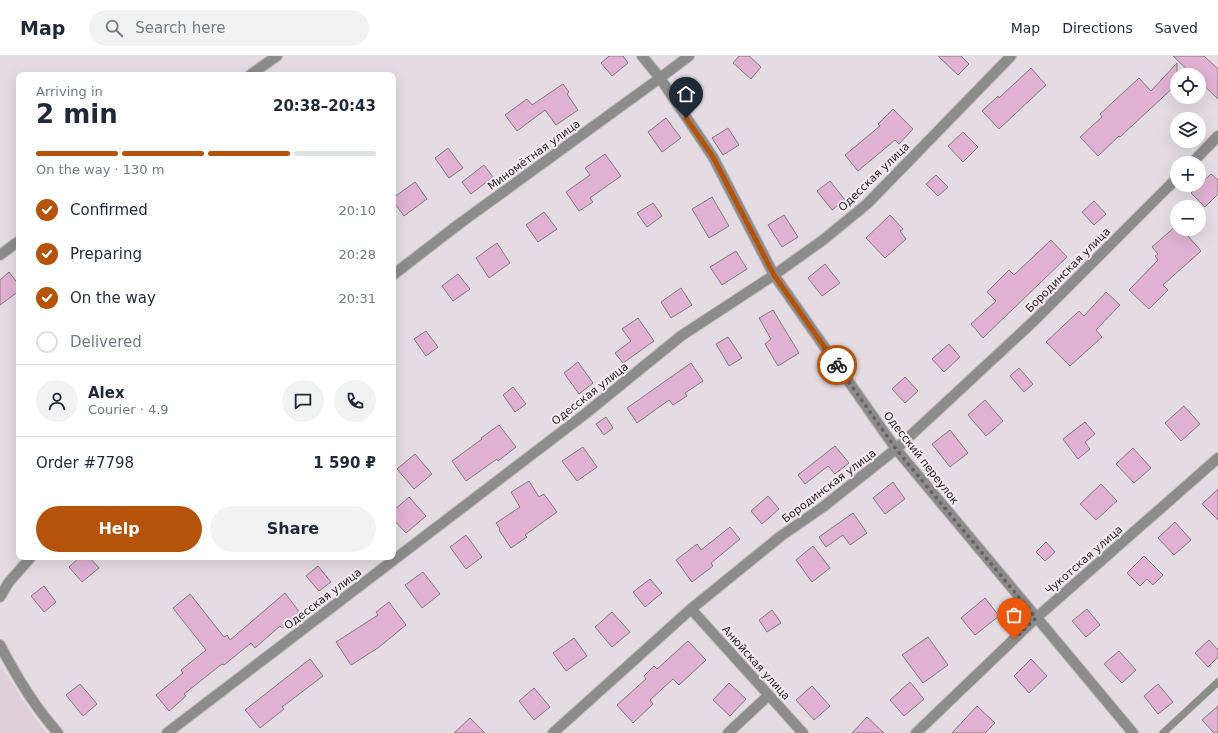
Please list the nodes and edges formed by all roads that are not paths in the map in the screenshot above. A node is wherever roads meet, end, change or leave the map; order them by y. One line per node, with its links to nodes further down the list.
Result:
1 (276, 56): 5 (street)
2 (642, 56): 6 (street, Одесский переулок)
3 (689, 56): 6 (street, Миномётная улица)
4 (1011, 56): 13 (street, Одесская улица)
5 (254, 72)
6 (660, 78): 12 (street, Миномётная улица); 13 (street, Одесский переулок)
7 (1218, 136): 8 (street)
8 (1199, 156)
9 (1170, 185): 14 (street, Бородинская улица)
10 (16, 243): 11 (street)
11 (0, 255)
12 (396, 273)
13 (774, 275): 14 (street, Одесский переулок); 16 (street, Одесская улица)
14 (896, 449): 20 (street, Бородинская улица); 21 (street, Одесский переулок)
15 (1218, 458): 21 (street, Чукотская улица)
16 (396, 558)
17 (28, 560): 19 (street)
18 (394, 560): 26 (street, Одесская улица)
19 (0, 597)
20 (691, 609): 24 (street, Анюйская улица); 27 (street, Бородинская улица)
21 (1036, 618): 30 (street, Чукотская улица); 31 (street, Одесский переулок)
22 (0, 645): 25 (street)
23 (1218, 682): 32 (lane)
24 (769, 695): 28 (street); 29 (street, Анюйская улица)
25 (58, 733)
26 (167, 733)
27 (553, 733)
28 (728, 733)
29 (803, 733)
30 (916, 733)
31 (1133, 733)
32 (1163, 733)

